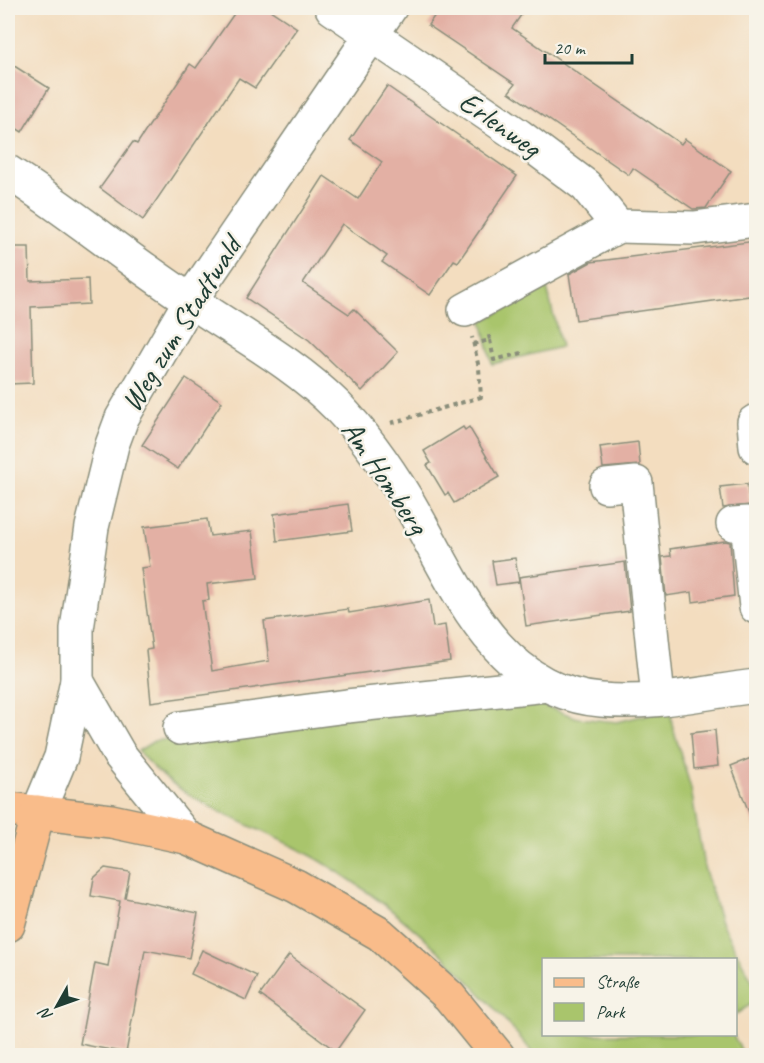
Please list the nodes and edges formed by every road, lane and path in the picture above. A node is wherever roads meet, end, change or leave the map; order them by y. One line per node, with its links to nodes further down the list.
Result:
1 (221, 8): 4 (path)
2 (332, 8): 5 (street, Erlenweg)
3 (390, 8): 5 (street, Weg zum Stadtwald)
4 (216, 14)
5 (370, 36): 8 (street, Erlenweg); 9 (street, Weg zum Stadtwald)
6 (8, 172): 9 (street, Am Homberg)
7 (756, 220): 8 (street)
8 (618, 226): 10 (street)
9 (190, 301): 15 (street, Am Homberg); 20 (street, Weg zum Stadtwald)
10 (465, 310)
11 (473, 344): 12 (path)
12 (522, 353)
13 (478, 372): 15 (path)
14 (756, 421): 16 (street)
15 (365, 439): 21 (street, Am Homberg)
16 (756, 447)
17 (606, 486): 23 (street)
18 (733, 525): 19 (street)
19 (756, 607)
20 (77, 681): 25 (street, Weg zum Stadtwald); 26 (street, Weg zum Stadtwald)
21 (547, 685): 23 (street, Am Homberg); 24 (street, Am Homberg)
22 (756, 686): 23 (street, Am Homberg)
23 (658, 698)
24 (180, 728)
25 (23, 810): 26 (main road); 27 (main road)
26 (186, 837): 28 (main road)
27 (8, 925)
28 (498, 1056)

